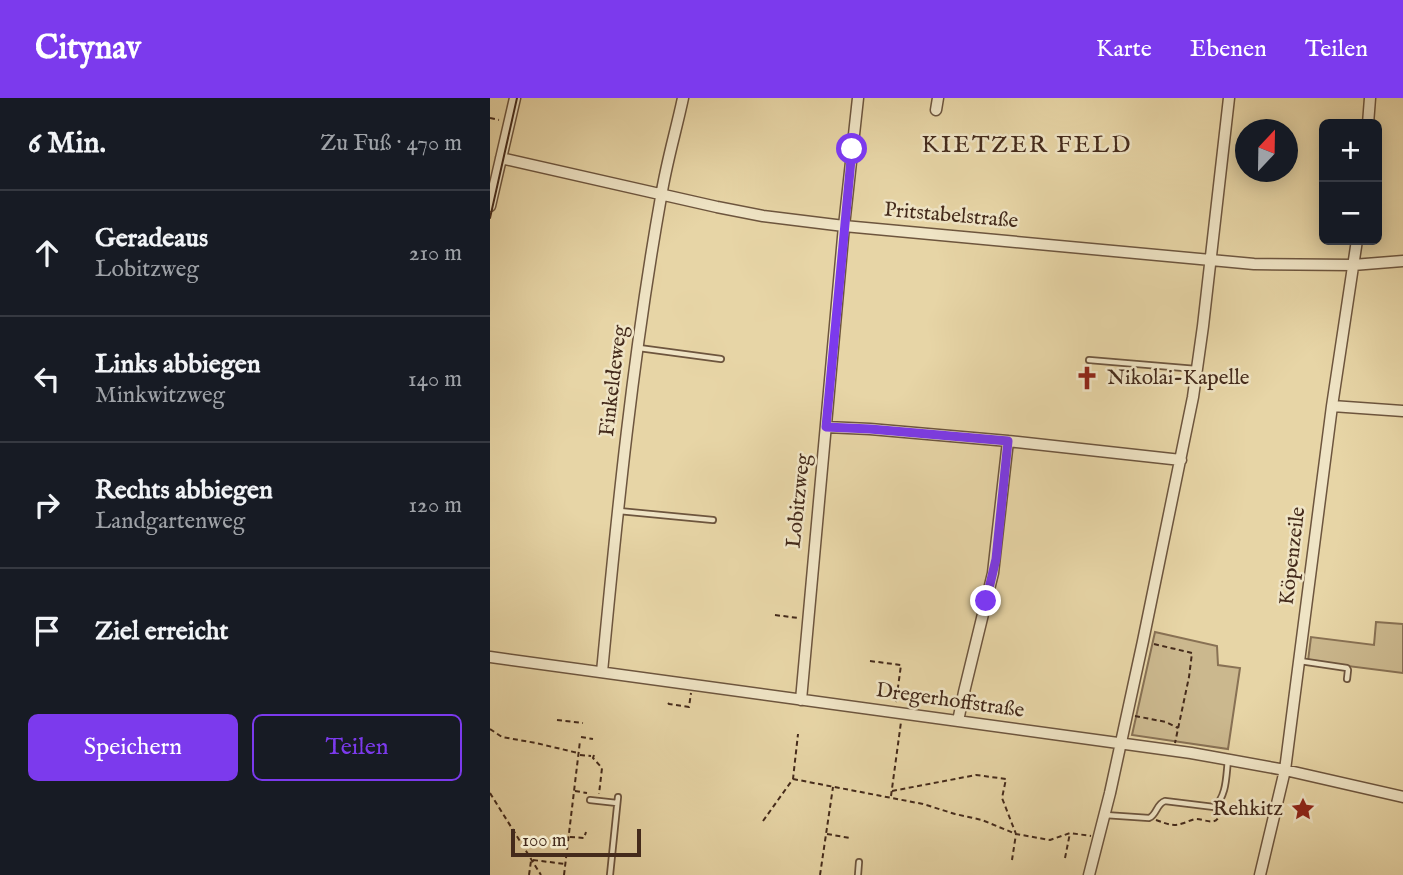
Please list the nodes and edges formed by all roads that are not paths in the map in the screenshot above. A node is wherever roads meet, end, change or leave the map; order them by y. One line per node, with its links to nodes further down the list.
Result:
1 (515, 98): 9 (street)
2 (683, 98): 10 (street, Finkeldeweg)
3 (858, 98): 12 (street, Lobitzweg)
4 (938, 98): 7 (street)
5 (1229, 98): 14 (street)
6 (1370, 98): 8 (street)
7 (936, 110)
8 (1368, 119)
9 (500, 158): 10 (street, Pritstabelstraße); 11 (street)
10 (661, 194): 12 (street, Pritstabelstraße); 17 (street, Finkeldeweg)
11 (490, 206)
12 (844, 226): 14 (street, Pritstabelstraße); 23 (street, Lobitzweg)
13 (1356, 245): 16 (street, Köpenzeile)
14 (1210, 260): 16 (street, Pritstabelstraße); 20 (street)
15 (1403, 261): 16 (street, Pritstabelstraße)
16 (1353, 265): 21 (street, Köpenzeile)
17 (637, 348): 18 (lane); 26 (street, Finkeldeweg)
18 (721, 359)
19 (1089, 360): 20 (lane)
20 (1197, 369): 25 (street)
21 (1332, 405): 22 (street); 29 (street, Köpenzeile)
22 (1403, 411)
23 (826, 427): 24 (street); 32 (street, Lobitzweg)
24 (1008, 441): 25 (street); 33 (street)
25 (1181, 460): 34 (street)
26 (617, 510): 27 (lane); 30 (street, Finkeldeweg)
27 (713, 520)
28 (490, 657): 30 (street, Dregerhoffstraße)
29 (1299, 661): 31 (lane); 36 (street, Köpenzeile)
30 (603, 672): 32 (street, Dregerhoffstraße)
31 (1347, 679)
32 (801, 700): 33 (street, Dregerhoffstraße)
33 (958, 721): 34 (street, Dregerhoffstraße)
34 (1120, 744): 35 (street, Dregerhoffstraße); 41 (street)
35 (1228, 759): 36 (street, Dregerhoffstraße); 41 (lane)
36 (1285, 770): 38 (street, Dregerhoffstraße); 46 (street, Köpenzeile)
37 (618, 797): 40 (lane)
38 (1403, 797)
39 (590, 800): 40 (lane)
40 (617, 803): 43 (lane)
41 (1105, 815): 45 (street)
42 (859, 862): 44 (lane)
43 (610, 875)
44 (858, 875)
45 (1089, 875)
46 (1260, 875)

